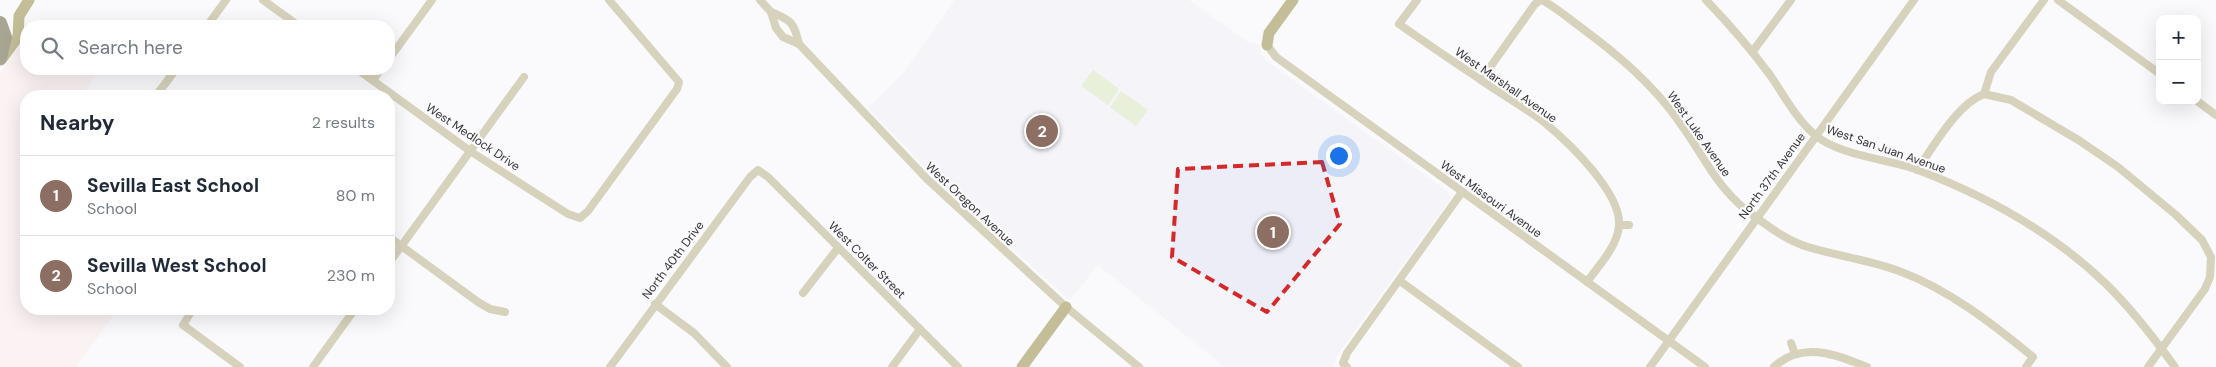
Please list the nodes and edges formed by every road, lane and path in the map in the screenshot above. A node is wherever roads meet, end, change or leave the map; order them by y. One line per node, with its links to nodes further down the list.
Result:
1 (30, 0): 16 (street)
2 (226, 0): 17 (street)
3 (263, 0): 18 (street)
4 (432, 0): 22 (street)
5 (609, 0): 39 (street, West Medlock Drive)
6 (760, 0): 15 (street, West Oregon Avenue)
7 (1417, 0): 31 (street, West Marshall Avenue)
8 (1541, 0): 31 (street); 43 (street, West Luke Avenue)
9 (1706, 0): 23 (street, West San Juan Avenue)
10 (1791, 0): 23 (street)
11 (1914, 0): 38 (street, North 37th Avenue)
12 (2044, 0): 34 (street)
13 (2058, 0): 25 (street)
14 (1289, 1): 21 (street)
15 (771, 12): 20 (street, West Oregon Avenue); 20 (street, West Oregon Avenue)
16 (19, 16): 19 (street); 24 (street)
17 (211, 20)
18 (291, 20)
19 (0, 23): 24 (highway)
20 (799, 44): 55 (street, West Oregon Avenue)
21 (1267, 45): 42 (street, West Missouri Avenue)
22 (395, 51)
23 (1753, 52): 38 (street, West San Juan Avenue)
24 (0, 60)
25 (2156, 71)
26 (172, 75): 32 (street)
27 (366, 75): 30 (street, West Medlock Drive)
28 (377, 75): 30 (street)
29 (524, 77): 39 (street)
30 (373, 80): 33 (street, West Medlock Drive)
31 (1481, 80): 44 (street, West Marshall Avenue)
32 (160, 90)
33 (387, 90)
34 (1984, 94): 41 (street); 50 (street)
35 (395, 96): 39 (street, West Medlock Drive)
36 (2201, 104): 37 (street)
37 (2216, 115)
38 (1816, 135): 41 (street, West San Juan Avenue); 43 (street, North 37th Avenue)
39 (470, 151): 47 (street)
40 (758, 170): 48 (street, West Colter Street); 54 (street, North 40th Drive)
41 (1917, 170): 62 (street, West San Juan Avenue)
42 (1462, 192): 51 (street); 52 (street, West Missouri Avenue)
43 (1757, 217): 60 (street, North 37th Avenue); 78 (street, West Luke Avenue)
44 (1619, 225): 45 (street); 52 (street)
45 (1629, 226)
46 (395, 241): 47 (street)
47 (401, 245): 49 (street); 56 (street)
48 (838, 248): 53 (street); 59 (street, West Colter Street)
49 (395, 254)
50 (2214, 256): 62 (street)
51 (1400, 281): 64 (street); 73 (street)
52 (1587, 282): 60 (street, West Missouri Avenue)
53 (803, 293)
54 (655, 304): 67 (street, North 40th Drive); 68 (street)
55 (1066, 306): 71 (street); 72 (street, West Oregon Avenue)
56 (505, 312)
57 (189, 315): 65 (street)
58 (351, 315): 66 (street)
59 (920, 329): 69 (street); 70 (street, West Colter Street)
60 (1669, 341): 74 (street, North 37th Avenue); 75 (street, West Missouri Avenue)
61 (1791, 343): 63 (street)
62 (2162, 349): 79 (street); 80 (street, West San Juan Avenue)
63 (1795, 354): 76 (street); 77 (street)
64 (1345, 365)
65 (240, 367)
66 (313, 367)
67 (610, 367)
68 (727, 367)
69 (892, 367)
70 (958, 367)
71 (1022, 367)
72 (1139, 367)
73 (1518, 367)
74 (1650, 367)
75 (1705, 367)
76 (1774, 367)
77 (1867, 367)
78 (2026, 367)
79 (2148, 367)
80 (2175, 367)

